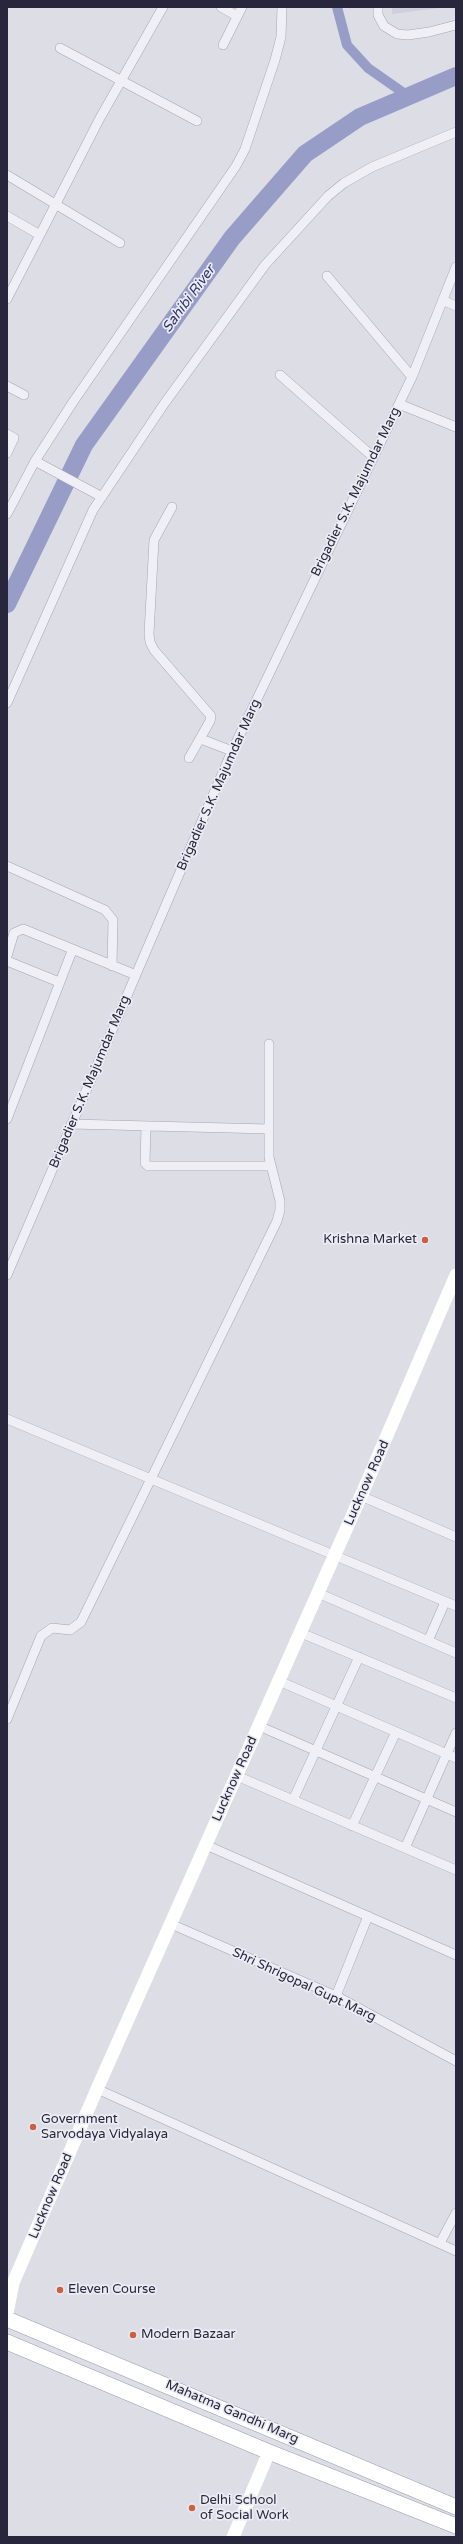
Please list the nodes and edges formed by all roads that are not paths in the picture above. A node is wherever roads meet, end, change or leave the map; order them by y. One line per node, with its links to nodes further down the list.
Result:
1 (163, 7): 10 (street)
2 (220, 7): 6 (street)
3 (242, 7): 6 (street)
4 (282, 7): 32 (street)
5 (378, 7): 7 (street)
6 (237, 16): 8 (street)
7 (456, 25)
8 (222, 45)
9 (60, 48): 10 (street)
10 (121, 80): 11 (street); 14 (street)
11 (197, 120)
12 (456, 132): 33 (street)
13 (7, 175): 14 (street)
14 (56, 204): 16 (street); 17 (street)
15 (7, 216): 16 (street)
16 (40, 235): 20 (street)
17 (120, 243)
18 (456, 267): 21 (street, Brigadier S.K. Majumdar Marg)
19 (327, 276): 24 (street)
20 (7, 299)
21 (444, 301): 22 (street); 24 (street, Brigadier S.K. Majumdar Marg)
22 (456, 306)
23 (280, 375): 31 (street)
24 (412, 377): 27 (street, Brigadier S.K. Majumdar Marg)
25 (7, 386): 26 (street)
26 (24, 395)
27 (399, 404): 28 (street); 31 (street, Brigadier S.K. Majumdar Marg)
28 (456, 427)
29 (7, 434): 30 (street)
30 (7, 452)
31 (372, 456): 38 (street, Brigadier S.K. Majumdar Marg)
32 (38, 463): 33 (street); 35 (street)
33 (102, 497): 36 (street)
34 (172, 507): 37 (street)
35 (7, 514)
36 (7, 703)
37 (201, 739): 38 (street); 39 (street)
38 (232, 751): 45 (street, Brigadier S.K. Majumdar Marg)
39 (189, 758)
40 (7, 866): 44 (street)
41 (72, 951): 42 (street); 44 (street); 46 (street)
42 (7, 956)
43 (7, 961): 46 (street)
44 (112, 966): 45 (street)
45 (136, 975): 51 (street, Brigadier S.K. Majumdar Marg)
46 (60, 982): 49 (street)
47 (268, 1044): 53 (street)
48 (7, 1091): 49 (street)
49 (16, 1095): 50 (street)
50 (7, 1119)
51 (71, 1124): 52 (street); 55 (street, Brigadier S.K. Majumdar Marg)
52 (146, 1126): 53 (street); 54 (street)
53 (269, 1130): 54 (street)
54 (270, 1166): 59 (street)
55 (7, 1275)
56 (456, 1275): 57 (street, Lucknow Road)
57 (452, 1295): 60 (street, Lucknow Road)
58 (7, 1419): 59 (street)
59 (152, 1480): 62 (street); 73 (street)
60 (361, 1496): 61 (street); 62 (street, Lucknow Road)
61 (456, 1537)
62 (335, 1555): 63 (street, Lucknow Road); 64 (street)
63 (318, 1593): 66 (street, Lucknow Road); 67 (street)
64 (446, 1602): 65 (street); 67 (street)
65 (456, 1606)
66 (301, 1633): 69 (street); 70 (street, Lucknow Road)
67 (428, 1641): 68 (street)
68 (456, 1653)
69 (359, 1657): 71 (street); 72 (street)
70 (279, 1681): 72 (street); 74 (street, Lucknow Road)
71 (456, 1698)
72 (338, 1706): 75 (street); 77 (street)
73 (7, 1719)
74 (259, 1726): 77 (street); 80 (street, Lucknow Road)
75 (396, 1732): 78 (street); 81 (street)
76 (456, 1733): 78 (street)
77 (316, 1751): 81 (street); 83 (street)
78 (446, 1754): 79 (street); 82 (street)
79 (456, 1758)
80 (237, 1776): 83 (street); 86 (street, Lucknow Road)
81 (375, 1777): 82 (street); 85 (street)
82 (427, 1799): 84 (street); 87 (street)
83 (293, 1800): 85 (street)
84 (456, 1812)
85 (352, 1826): 87 (street)
86 (206, 1845): 89 (street); 90 (street, Lucknow Road)
87 (405, 1848): 88 (street)
88 (456, 1870)
89 (368, 1916): 91 (street); 92 (street)
90 (171, 1924): 92 (street, Shri Shrigopal Gupt Marg); 94 (street, Lucknow Road)
91 (456, 1955)
92 (336, 1996): 93 (street, Shri Shrigopal Gupt Marg)
93 (456, 2061)
94 (97, 2089): 96 (street); 98 (street, Lucknow Road)
95 (456, 2213): 96 (street)
96 (440, 2243): 97 (street)
97 (456, 2250)
98 (10, 2283): 99 (street, Lucknow Road)
99 (7, 2313)
100 (7, 2319): 103 (main road, Mahatma Gandhi Marg)
101 (9, 2344): 102 (main road, Mahatma Gandhi Marg)
102 (269, 2452): 104 (main road, Mahatma Gandhi Marg); 105 (street)
103 (456, 2507)
104 (456, 2526)
105 (233, 2537)

